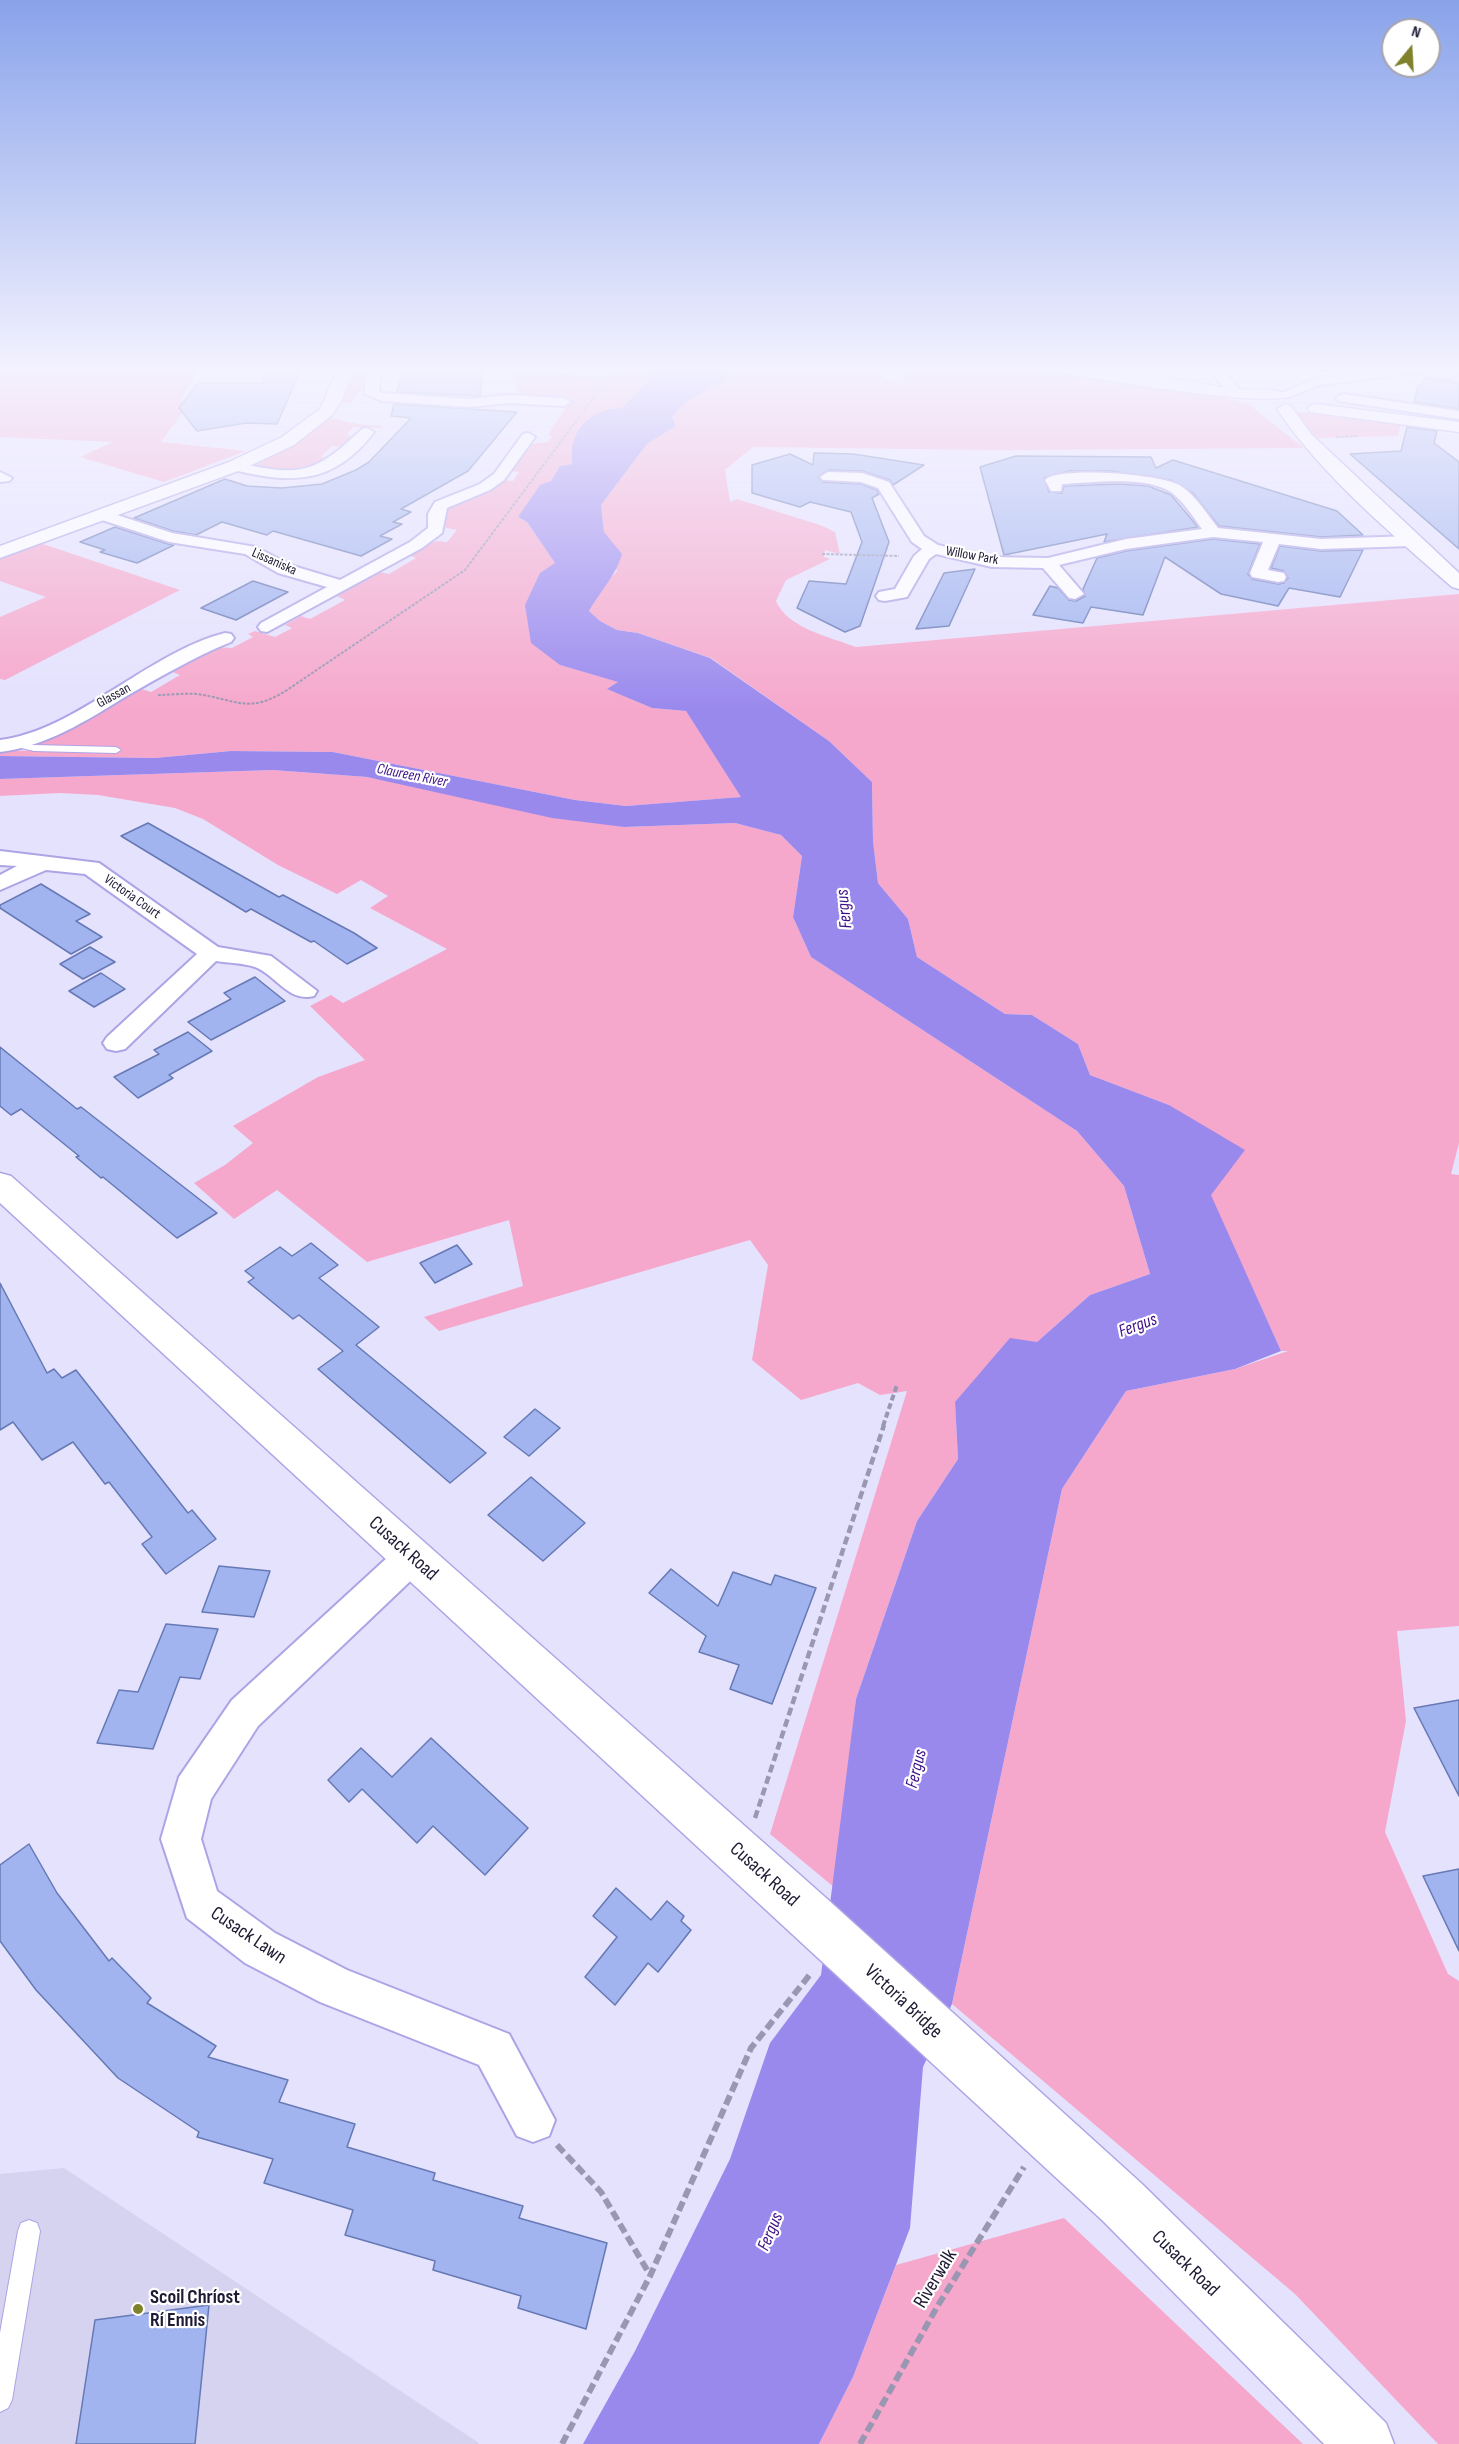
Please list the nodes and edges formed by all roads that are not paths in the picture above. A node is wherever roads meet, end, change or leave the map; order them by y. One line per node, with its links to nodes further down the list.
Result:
1 (194, 481): 8 (street)
2 (493, 481): 17 (street)
3 (872, 481): 13 (street, Willow Park)
4 (1053, 481): 7 (street)
5 (1147, 481): 9 (street)
6 (1349, 481): 11 (street)
7 (1056, 488)
8 (102, 515): 12 (street); 17 (street, Lissaniska)
9 (1214, 532): 10 (street, Willow Park); 14 (street, Willow Park)
10 (1272, 541): 11 (street, Willow Park); 15 (street)
11 (1411, 541): 16 (street)
12 (0, 552)
13 (928, 552): 14 (street, Willow Park); 19 (street, Willow Park)
14 (1048, 563): 18 (street)
15 (1278, 577)
16 (1459, 583)
17 (341, 586): 20 (street)
18 (1075, 594)
19 (885, 596)
20 (267, 627)
21 (225, 638): 22 (street, Glassan)
22 (20, 745): 23 (street, Glassan); 24 (lane)
23 (0, 746)
24 (117, 750)
25 (0, 858): 26 (street, Victoria Court)
26 (46, 861): 27 (street); 28 (street, Victoria Court)
27 (0, 883)
28 (211, 953): 29 (street, Victoria Court); 30 (street)
29 (305, 991)
30 (116, 1043)
31 (0, 1184): 32 (street, Cusack Road)
32 (412, 1557): 33 (street, Cusack Road); 35 (street, Cusack Lawn)
33 (823, 1928): 34 (street, Victoria Bridge)
34 (998, 2091): 38 (street, Cusack Road)
35 (533, 2120)
36 (29, 2231): 37 (lane)
37 (0, 2400)
38 (1365, 2444)

